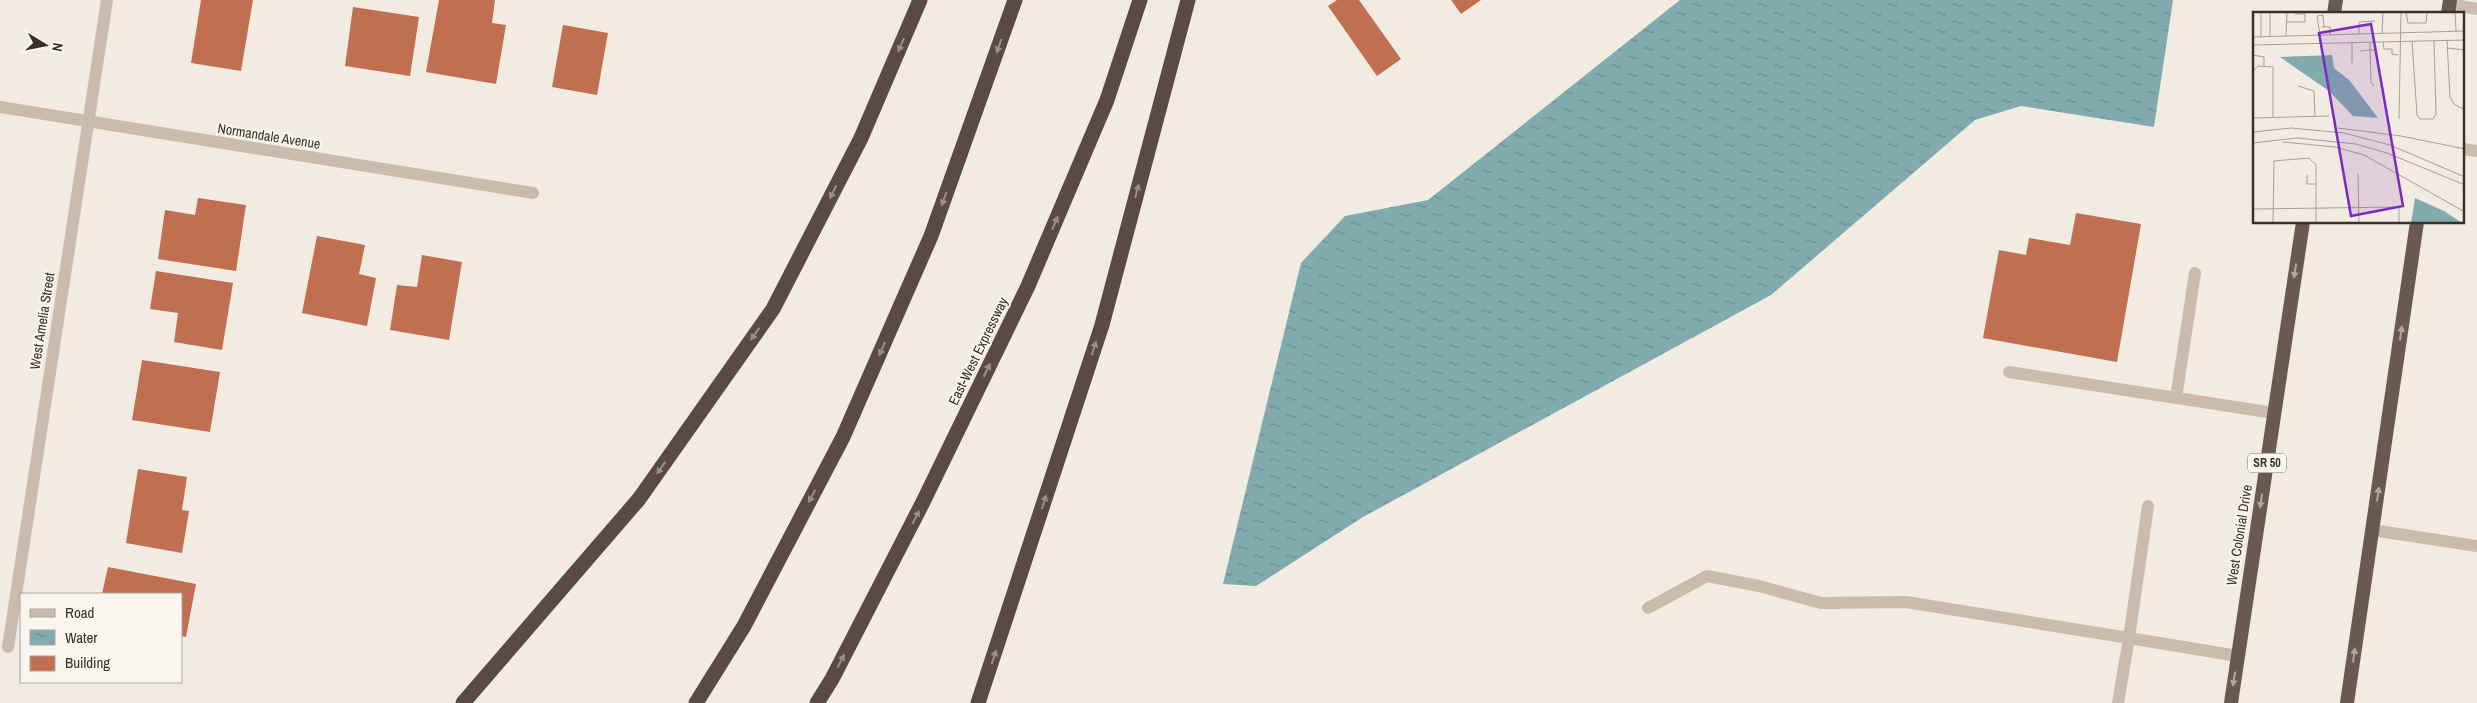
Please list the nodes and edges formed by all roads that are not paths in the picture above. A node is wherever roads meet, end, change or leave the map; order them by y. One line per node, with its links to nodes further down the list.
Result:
1 (107, 0): 9 (street, West Amelia Street)
2 (920, 0): 26 (highway, one-way to 26)
3 (1015, 0): 27 (highway, one-way to 27)
4 (1140, 0): 28 (highway, East-West Expressway, one-way to 4)
5 (1188, 0): 29 (highway, one-way to 5)
6 (2450, 6): 7 (street)
7 (2477, 9)
8 (0, 107): 9 (street, Normandale Avenue)
9 (88, 122): 12 (street, Normandale Avenue); 24 (street, West Amelia Street)
10 (2464, 149): 11 (street)
11 (2477, 151)
12 (533, 193)
13 (2303, 224): 18 (highway, West Colonial Drive / SR 50, one-way to 18)
14 (2418, 224): 20 (highway, one-way to 14)
15 (2194, 273): 17 (street)
16 (2009, 372): 17 (street)
17 (2176, 398): 18 (street)
18 (2274, 413): 25 (highway, West Colonial Drive / SR 50, one-way to 25)
19 (2148, 506): 23 (street)
20 (2372, 530): 21 (street); 32 (highway, one-way to 20)
21 (2477, 546)
22 (1648, 608): 23 (street)
23 (2129, 638): 25 (street); 30 (street)
24 (4, 651)
25 (2238, 656): 31 (highway, West Colonial Drive / SR 50, one-way to 31)
26 (463, 703)
27 (696, 703)
28 (817, 703)
29 (978, 703)
30 (2118, 703)
31 (2231, 703)
32 (2347, 703)

